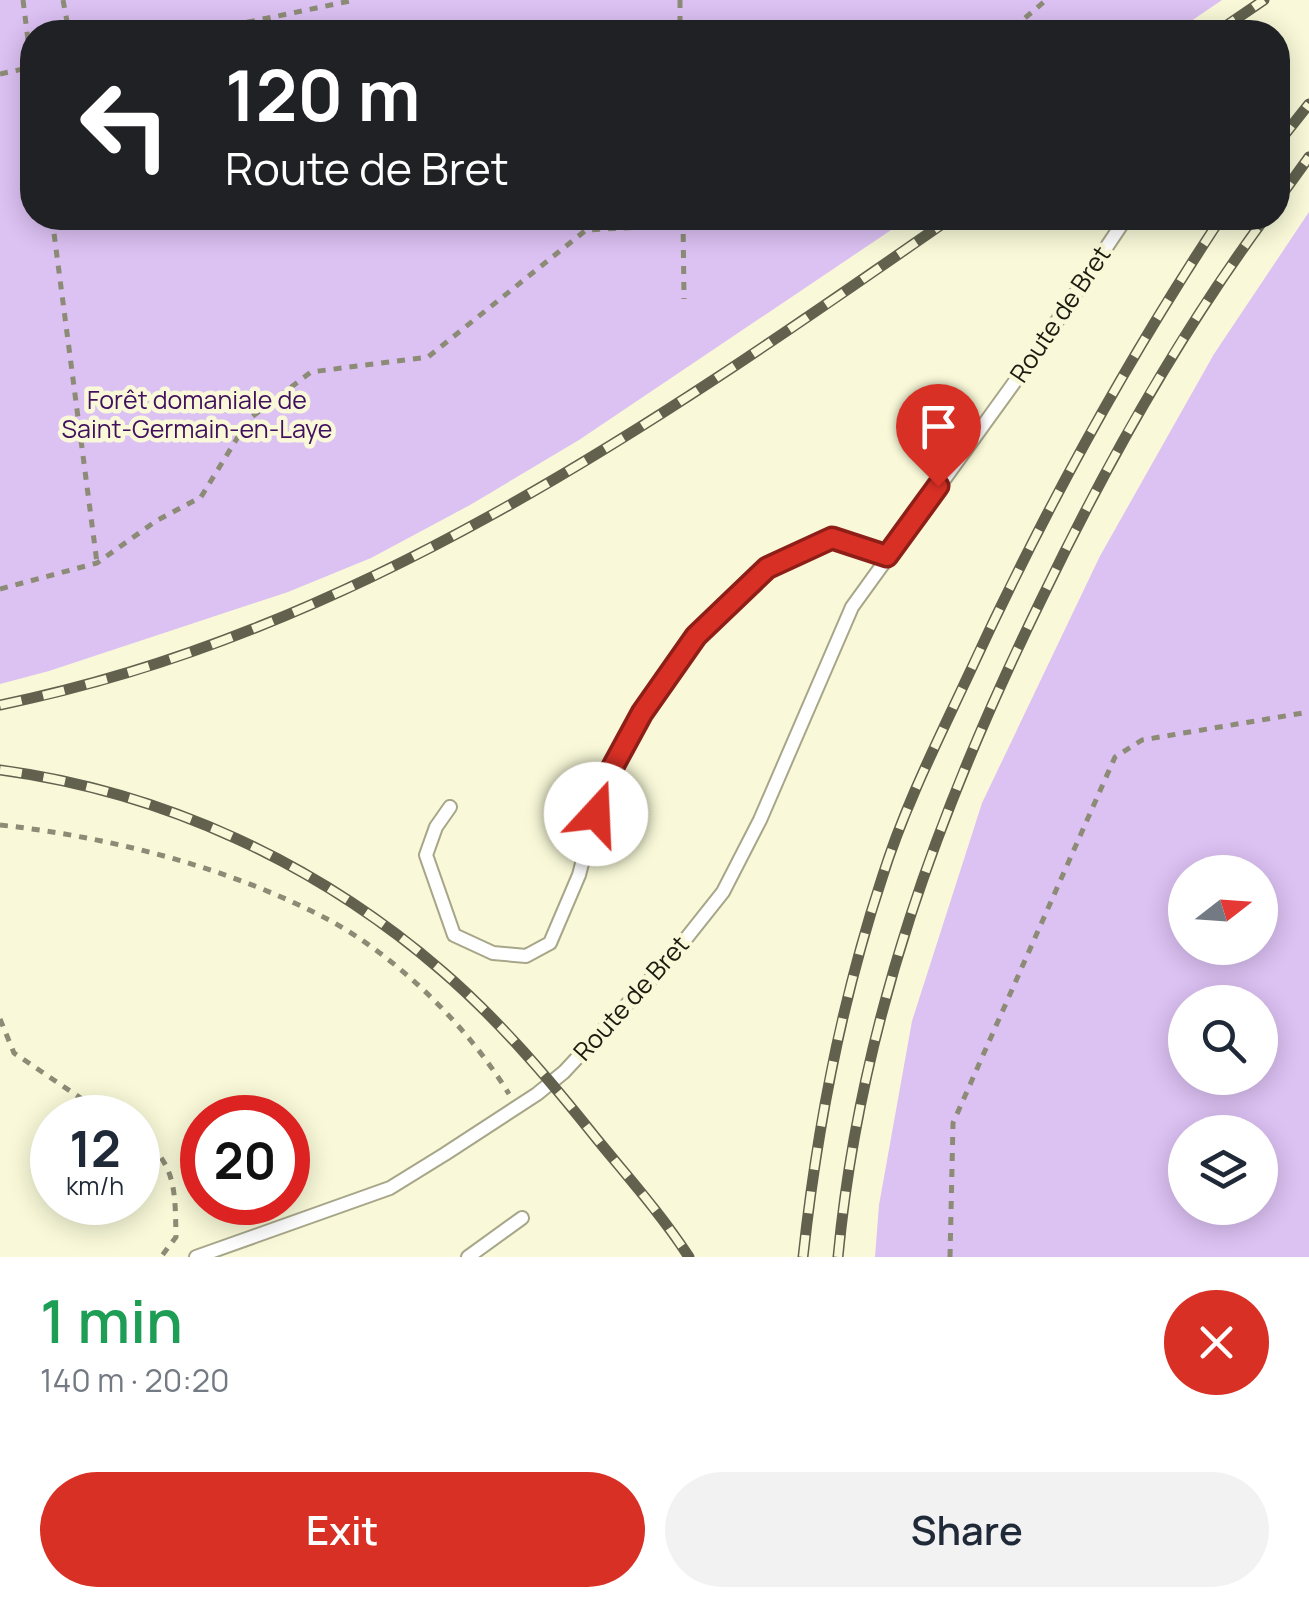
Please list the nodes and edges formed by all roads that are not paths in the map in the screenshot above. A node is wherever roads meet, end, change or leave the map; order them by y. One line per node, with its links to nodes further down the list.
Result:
1 (1118, 230): 2 (lane, Route de Bret)
2 (887, 556): 3 (lane); 5 (lane, Route de Bret)
3 (450, 807)
4 (522, 1218): 6 (lane)
5 (196, 1257)
6 (468, 1257)

